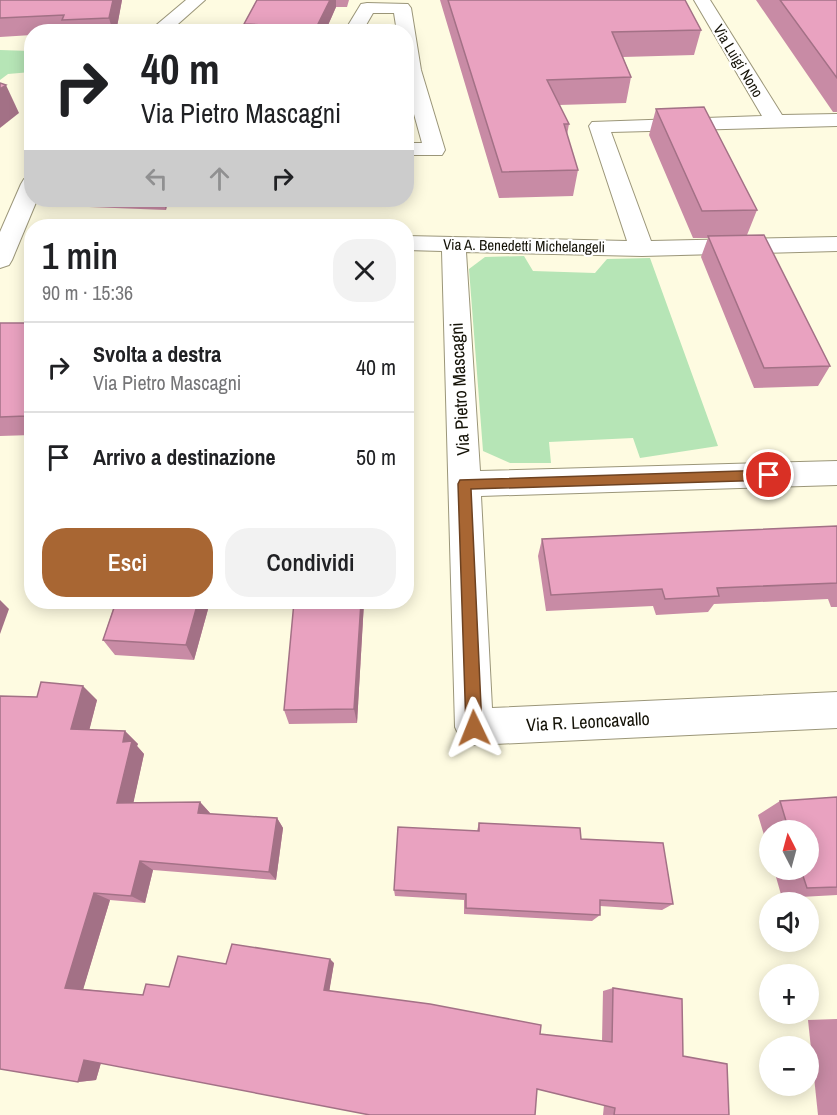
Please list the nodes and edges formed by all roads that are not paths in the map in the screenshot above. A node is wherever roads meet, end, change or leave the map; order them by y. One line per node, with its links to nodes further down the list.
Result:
1 (197, 0): 3 (street)
2 (702, 0): 8 (street, Via Luigi Nono)
3 (167, 24)
4 (358, 24): 5 (street)
5 (404, 24)
6 (414, 86): 9 (street)
7 (837, 120): 8 (street)
8 (775, 121): 14 (street)
9 (414, 149)
10 (24, 203): 15 (street)
11 (414, 243): 13 (street, Via A. Benedetti Michelangeli)
12 (837, 244): 14 (street, Via A. Benedetti Michelangeli)
13 (454, 245): 14 (street, Via A. Benedetti Michelangeli); 17 (street, Via Pietro Mascagni)
14 (642, 249)
15 (0, 260)
16 (837, 473): 17 (street)
17 (465, 484): 18 (street, Via R. Leoncavallo)
18 (837, 710)

